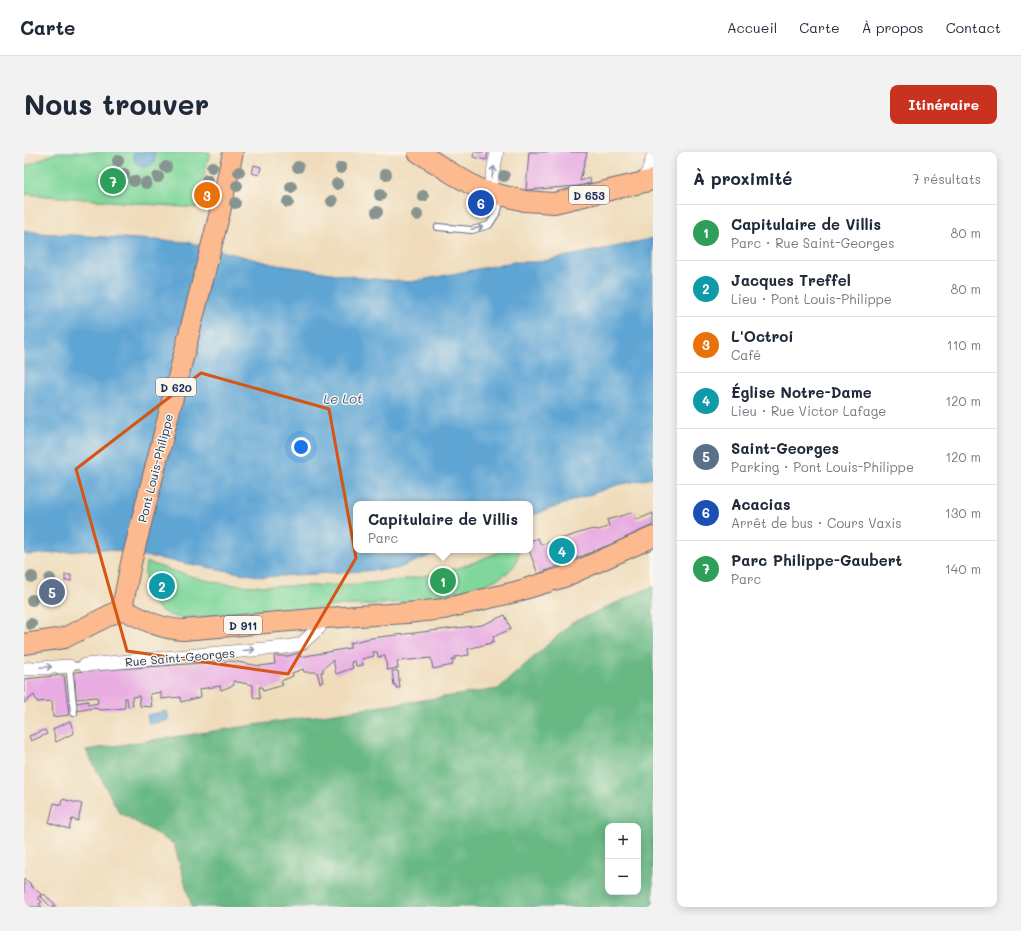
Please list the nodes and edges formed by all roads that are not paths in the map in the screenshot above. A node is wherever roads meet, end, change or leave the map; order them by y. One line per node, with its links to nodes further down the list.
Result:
1 (233, 152): 9 (main road, Pont Louis-Philippe / D 620)
2 (418, 152): 6 (main road, D 653)
3 (497, 152): 6 (street, one-way to 3)
4 (653, 157): 5 (street)
5 (649, 182): 6 (main road, D 653)
6 (495, 194): 7 (lane, one-way to 6)
7 (438, 227)
8 (653, 537): 10 (main road, D 911)
9 (122, 609): 10 (main road, D 911); 11 (main road)
10 (321, 618): 12 (street, Rue Saint-Georges, one-way to 10)
11 (24, 644)
12 (85, 665): 13 (lane, Rue Saint-Georges)
13 (68, 666): 14 (street, Rue Saint-Georges, one-way to 13); 15 (lane)
14 (24, 669)
15 (74, 713)

